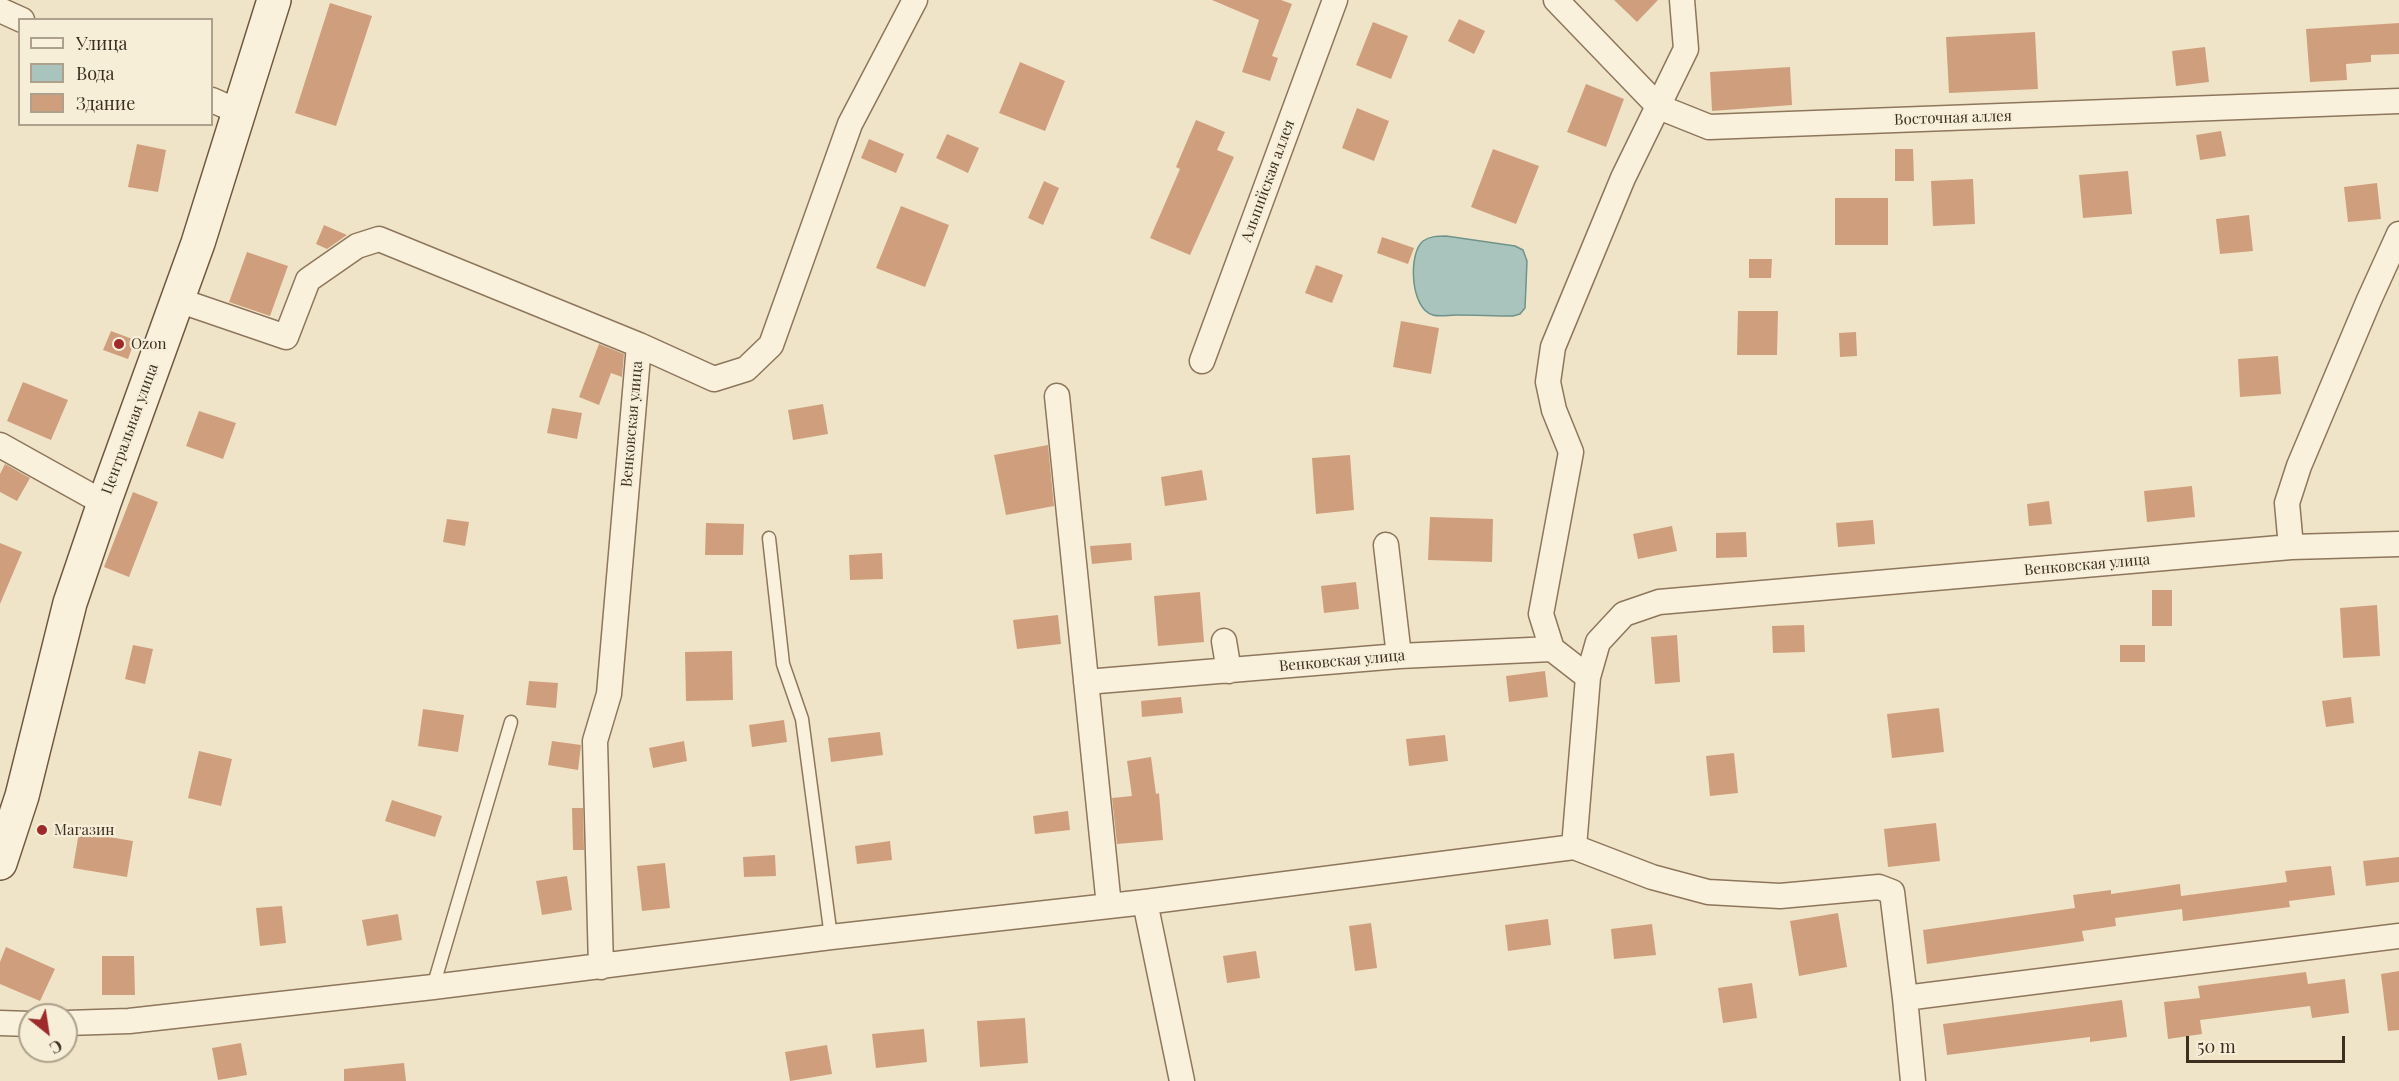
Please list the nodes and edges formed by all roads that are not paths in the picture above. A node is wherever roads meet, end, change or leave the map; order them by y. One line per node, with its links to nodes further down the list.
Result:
1 (274, 0): 9 (main road, Центральная улица)
2 (915, 0): 13 (street)
3 (1335, 0): 14 (street, Альпийская аллея)
4 (1556, 0): 10 (street, Восточная аллея)
5 (1682, 0): 10 (street)
6 (0, 10): 7 (street)
7 (18, 18)
8 (2399, 101): 10 (street, Восточная аллея)
9 (225, 106): 12 (main road, Центральная улица)
10 (1659, 107): 23 (street)
11 (2399, 234): 21 (street)
12 (178, 300): 13 (street, Венковская улица); 17 (main road, Центральная улица)
13 (639, 345): 35 (street, Венковская улица)
14 (1202, 361)
15 (1057, 396): 27 (street)
16 (0, 445): 17 (street)
17 (104, 502): 30 (main road, Центральная улица)
18 (769, 538): 34 (lane)
19 (2399, 544): 21 (street, Венковская улица)
20 (1386, 545): 24 (street)
21 (2291, 547): 26 (street, Венковская улица)
22 (1224, 640): 25 (street)
23 (1552, 649): 24 (street, Венковская улица); 26 (street)
24 (1399, 656): 25 (street, Венковская улица)
25 (1229, 671): 27 (street, Венковская улица)
26 (1588, 677): 29 (street, Венковская улица)
27 (1086, 682): 32 (street)
28 (511, 722): 36 (lane)
29 (1574, 847): 31 (street); 37 (street)
30 (0, 863)
31 (1145, 902): 32 (street); 41 (street)
32 (1109, 906): 34 (street)
33 (2399, 936): 37 (street)
34 (831, 937): 35 (street)
35 (601, 967): 36 (street)
36 (433, 987): 39 (street)
37 (1905, 998): 42 (street)
38 (0, 1023): 40 (street)
39 (78, 1023)
40 (18, 1024)
41 (1182, 1081)
42 (1913, 1081)

